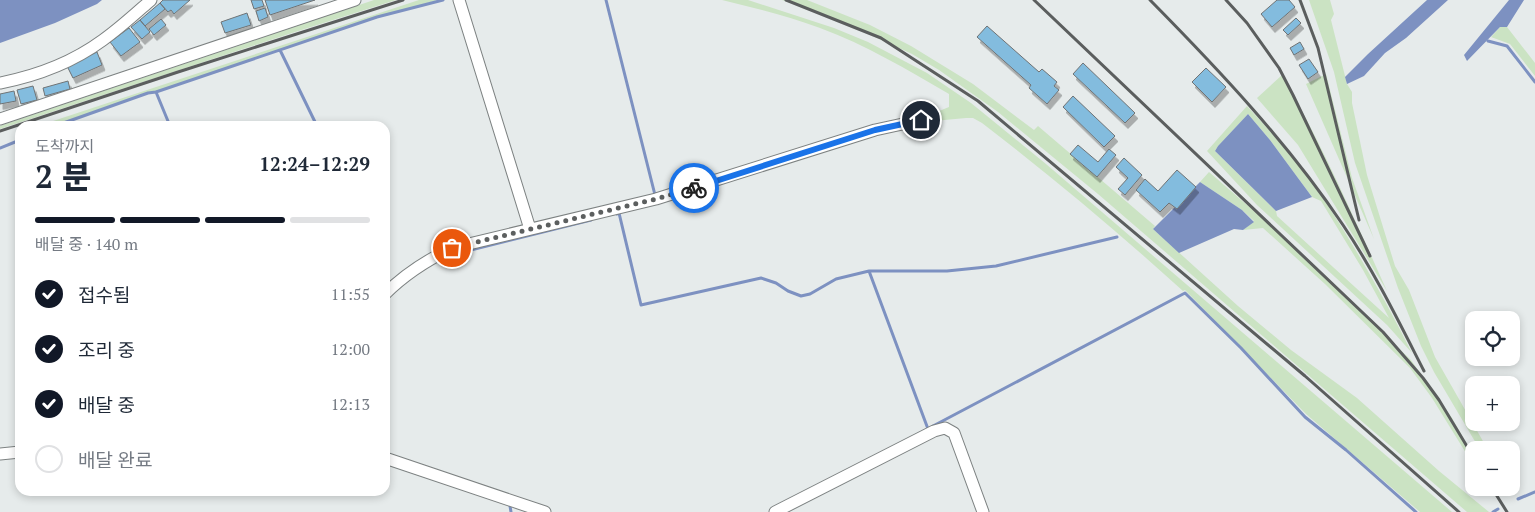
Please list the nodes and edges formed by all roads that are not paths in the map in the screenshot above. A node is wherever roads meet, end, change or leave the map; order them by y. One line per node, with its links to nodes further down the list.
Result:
1 (151, 0): 4 (street)
2 (355, 0): 5 (street)
3 (459, 0): 7 (street)
4 (0, 83)
5 (0, 119)
6 (921, 120): 7 (street)
7 (530, 229): 8 (street)
8 (390, 290)
9 (15, 452): 10 (street)
10 (0, 454)
11 (390, 460): 12 (street)
12 (545, 512)
13 (775, 512): 14 (street)
14 (983, 512)

